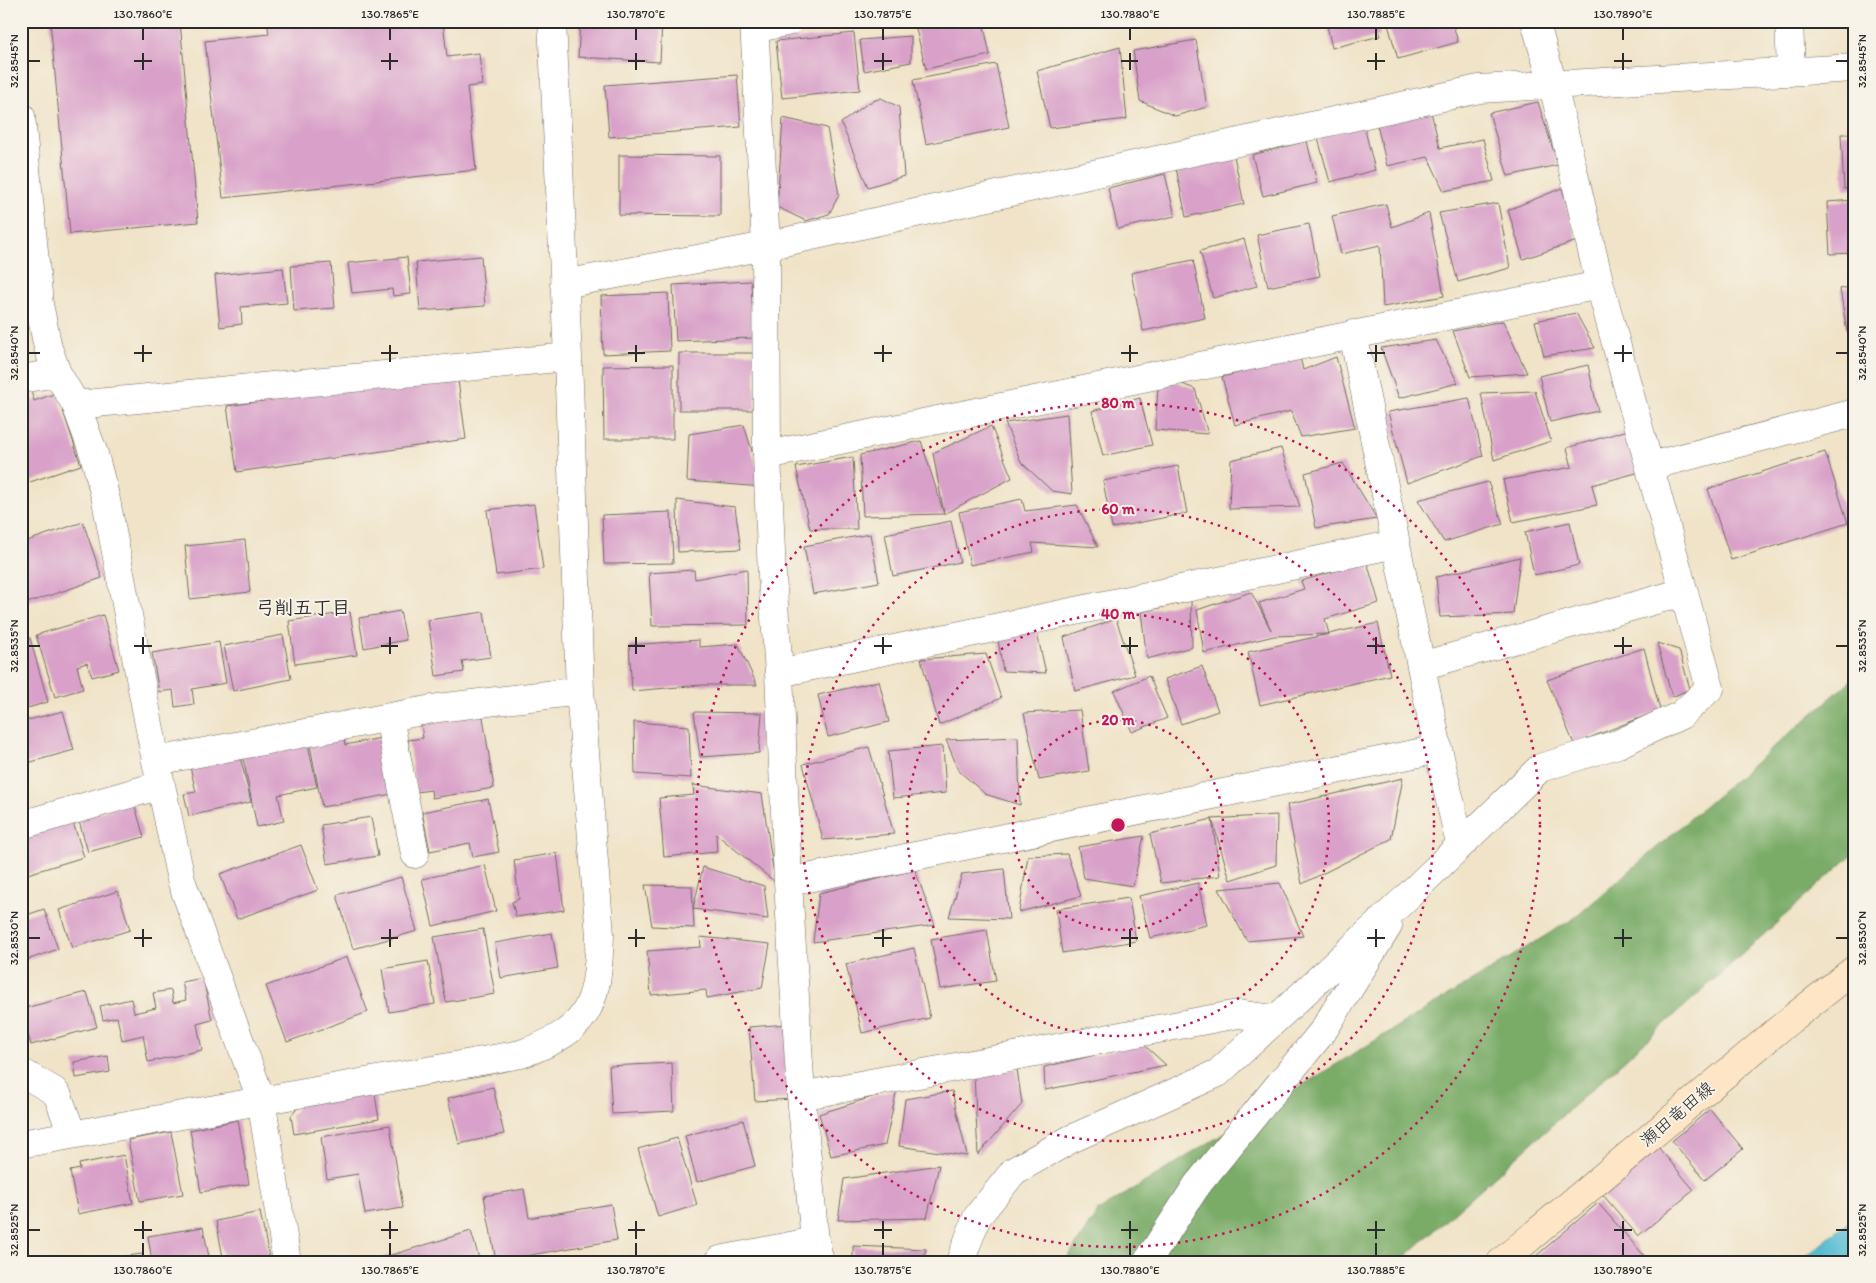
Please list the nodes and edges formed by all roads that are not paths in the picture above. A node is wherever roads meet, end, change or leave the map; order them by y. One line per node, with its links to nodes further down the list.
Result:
1 (552, 21): 11 (street)
2 (790, 21): 5 (street)
3 (1535, 21): 8 (street)
4 (1790, 21): 7 (street)
5 (754, 25): 10 (street)
6 (1855, 68): 7 (street)
7 (1791, 72): 8 (street)
8 (1553, 85): 10 (street); 12 (street)
9 (21, 116): 15 (street)
10 (766, 246): 11 (street); 19 (street)
11 (564, 284): 14 (street)
12 (1600, 284): 13 (street); 20 (street)
13 (1354, 334): 19 (street); 21 (street)
14 (568, 357): 17 (street); 25 (street)
15 (57, 373): 16 (street); 17 (street)
16 (21, 379)
17 (76, 405): 28 (street)
18 (1855, 412): 20 (street)
19 (768, 455): 24 (street)
20 (1650, 466): 22 (street)
21 (1396, 544): 23 (street); 24 (street)
22 (1684, 592): 23 (street); 30 (street)
23 (1421, 666): 27 (street)
24 (779, 673): 32 (street)
25 (580, 691): 26 (street); 38 (street)
26 (389, 717): 28 (street); 31 (street)
27 (1438, 749): 30 (street); 32 (street)
28 (159, 773): 29 (street); 38 (street)
29 (21, 824)
30 (1460, 844): 33 (street)
31 (415, 854)
32 (788, 882): 37 (street)
33 (1406, 898): 35 (street); 45 (street)
34 (1855, 969): 46 (main road, 瀬田竜田線)
35 (1274, 1019): 37 (street); 44 (street)
36 (21, 1072): 39 (street)
37 (801, 1096): 41 (street)
38 (261, 1099): 39 (street); 42 (street)
39 (72, 1134): 40 (street)
40 (21, 1144)
41 (817, 1251): 43 (street)
42 (287, 1262)
43 (720, 1262)
44 (960, 1262)
45 (1147, 1262)
46 (1502, 1262)

